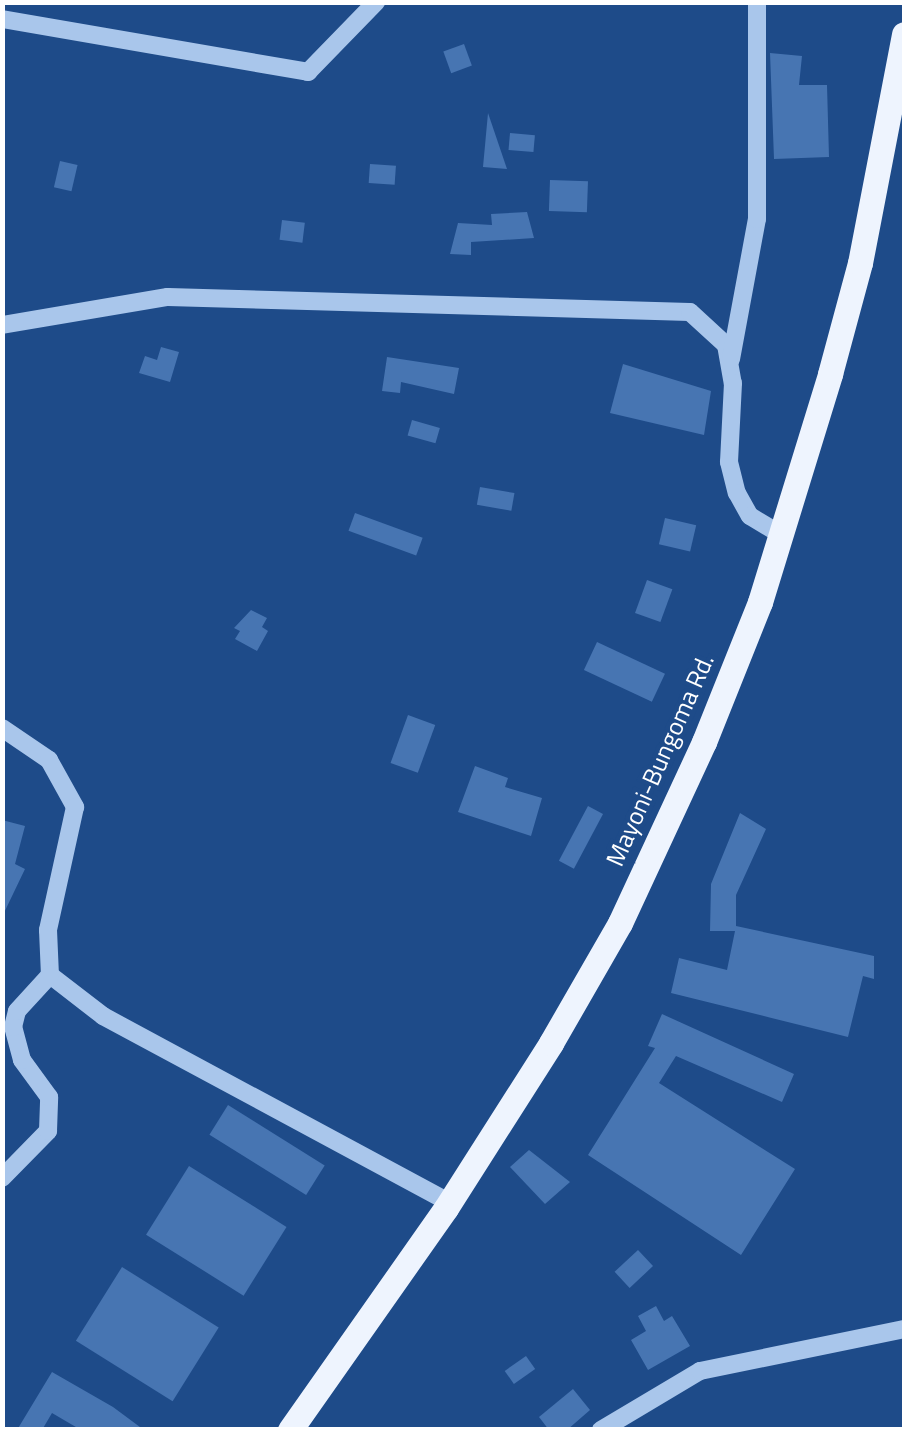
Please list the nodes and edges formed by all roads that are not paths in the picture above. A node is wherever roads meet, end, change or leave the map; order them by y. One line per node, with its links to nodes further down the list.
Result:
1 (376, 2): 3 (street)
2 (757, 2): 6 (street)
3 (2, 19)
4 (904, 34): 7 (main road, Mayoni-Bungoma Rd.)
5 (2, 326): 6 (street)
6 (730, 363): 7 (street)
7 (782, 535): 11 (main road, Mayoni-Bungoma Rd.)
8 (2, 728): 9 (street)
9 (50, 976): 10 (street); 11 (street)
10 (2, 1178)
11 (450, 1202): 13 (main road, Mayoni-Bungoma Rd.)
12 (904, 1330): 14 (street)
13 (290, 1430)
14 (601, 1430)

